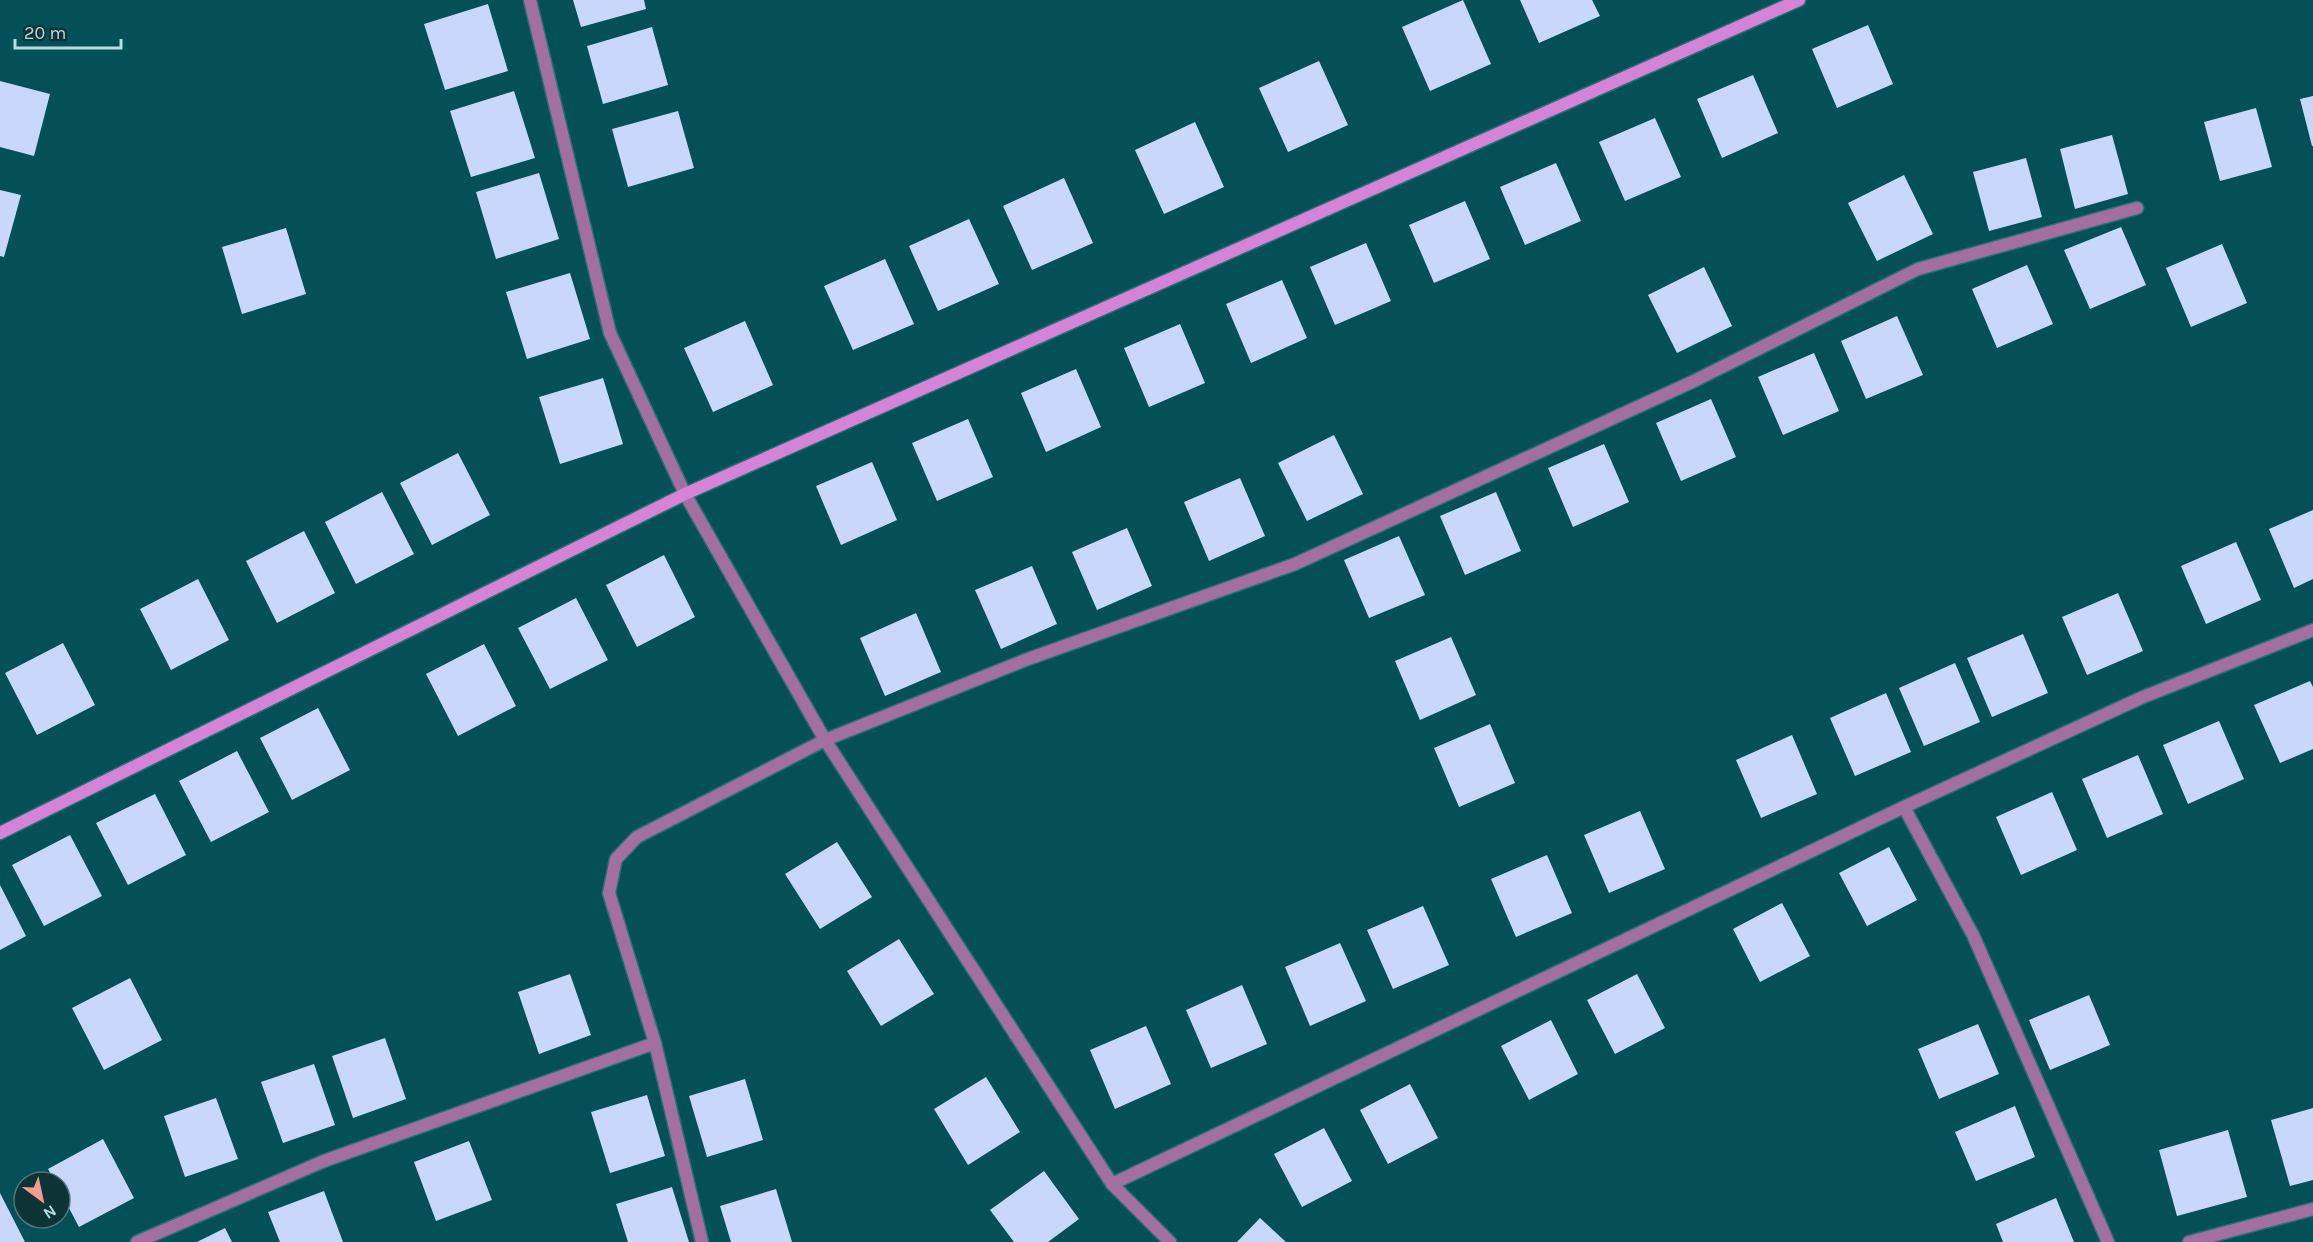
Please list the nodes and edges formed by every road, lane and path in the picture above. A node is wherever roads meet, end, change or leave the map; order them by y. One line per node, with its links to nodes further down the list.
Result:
1 (530, 0): 4 (street)
2 (1799, 0): 4 (street)
3 (2137, 207): 6 (street)
4 (685, 494): 6 (street); 8 (street)
5 (2313, 630): 7 (street)
6 (825, 740): 9 (street); 10 (street)
7 (1904, 807): 10 (street); 15 (street)
8 (0, 833)
9 (655, 1043): 12 (street); 13 (street)
10 (1112, 1184): 14 (street)
11 (2313, 1209): 16 (street)
12 (137, 1242)
13 (702, 1242)
14 (1170, 1242)
15 (2108, 1242)
16 (2189, 1242)

